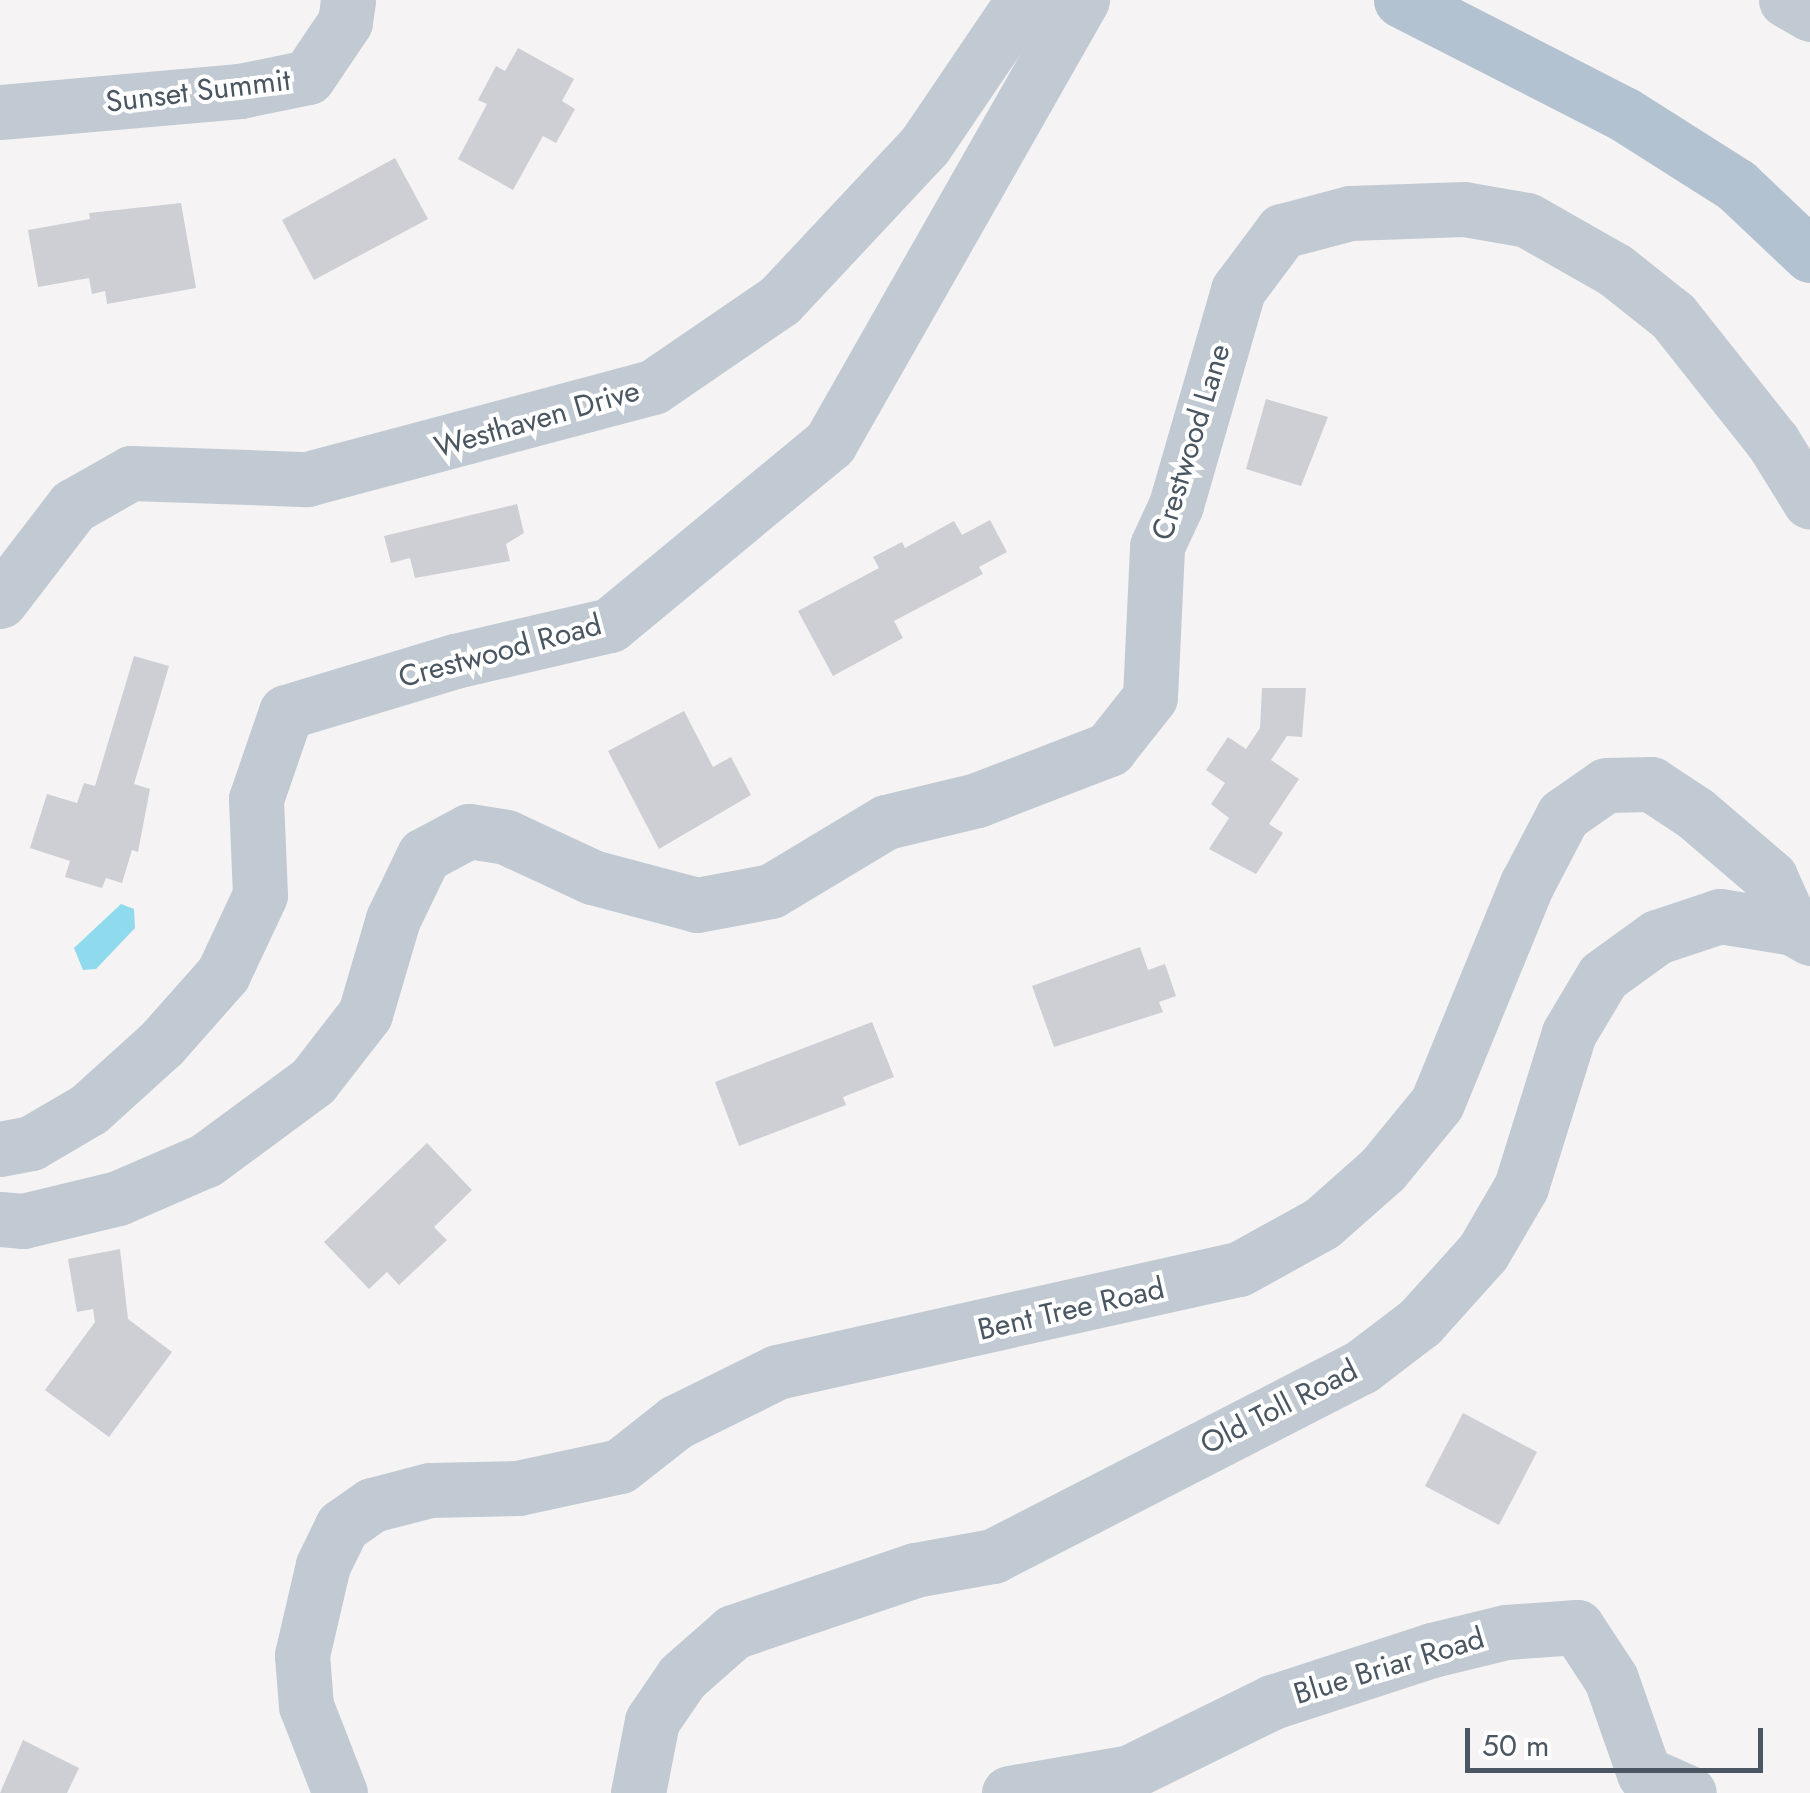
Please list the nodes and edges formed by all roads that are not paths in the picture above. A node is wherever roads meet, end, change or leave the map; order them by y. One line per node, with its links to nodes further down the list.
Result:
1 (348, 0): 7 (street, Sunset Summit)
2 (1022, 0): 10 (street, Westhaven Drive)
3 (1082, 0): 12 (street, Crestwood Road)
4 (1401, 0): 8 (main road)
5 (1786, 0): 6 (street)
6 (1810, 14)
7 (0, 112)
8 (1810, 255)
9 (1810, 502): 13 (street, Crestwood Lane)
10 (0, 601)
11 (1802, 933): 14 (street, Bent Tree Road); 15 (street, Old Toll Road)
12 (0, 1148)
13 (0, 1219)
14 (340, 1793)
15 (638, 1793)
16 (1009, 1793): 17 (street, Blue Briar Road)
17 (1689, 1793)

